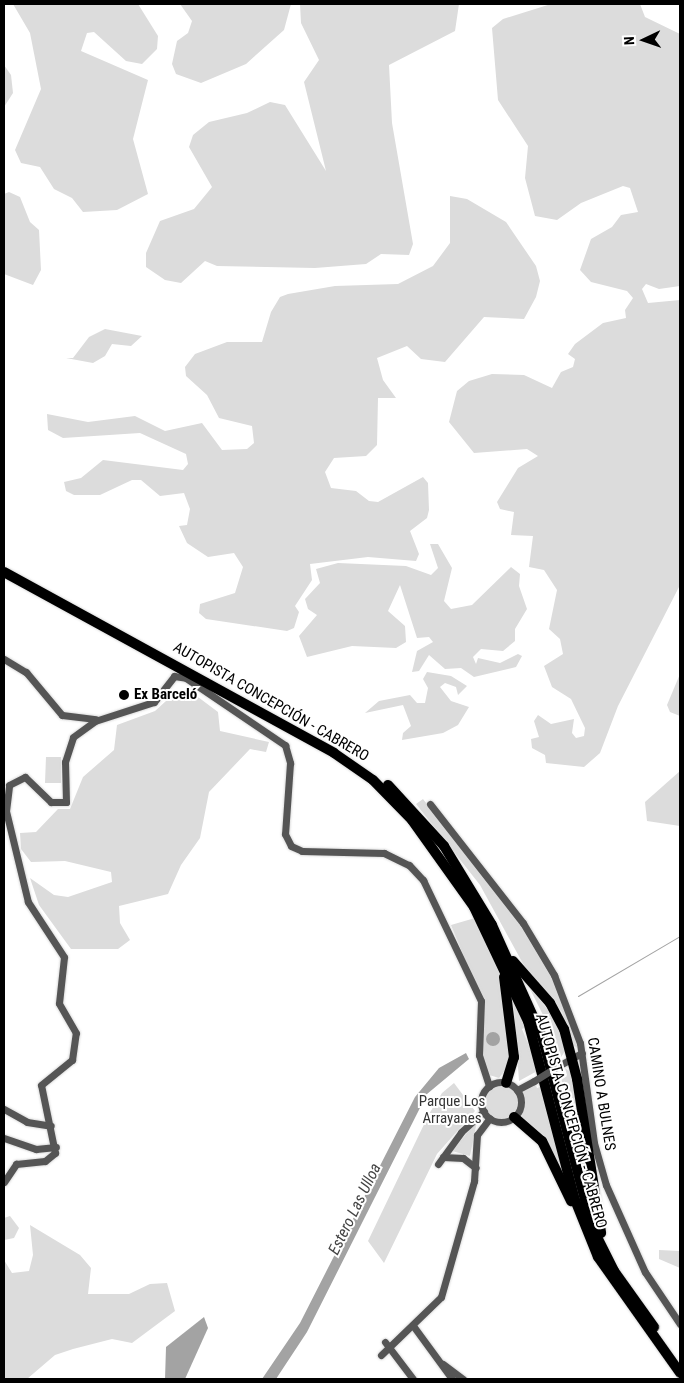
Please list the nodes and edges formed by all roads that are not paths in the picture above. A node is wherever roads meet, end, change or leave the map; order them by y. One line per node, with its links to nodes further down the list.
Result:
1 (4, 564): 8 (highway, AUTOPISTA CONCEPCIÓN - CABRERO)
2 (4, 572): 9 (highway, AUTOPISTA CONCEPCIÓN - CABRERO)
3 (4, 658): 4 (street)
4 (69, 718): 5 (street); 6 (street)
5 (99, 719): 6 (street); 12 (street)
6 (80, 730): 18 (street)
7 (430, 804): 10 (street, CAMINO A BULNES)
8 (503, 948): 10 (highway); 26 (highway, AUTOPISTA CONCEPCIÓN - CABRERO)
9 (500, 959): 11 (highway); 25 (highway, AUTOPISTA CONCEPCIÓN - CABRERO)
10 (577, 1055): 13 (street, bridge); 26 (highway); 27 (street, CAMINO A BULNES)
11 (506, 1083): 12 (street); 13 (street)
12 (490, 1086): 15 (street)
13 (517, 1090): 16 (street)
14 (4, 1109): 18 (street)
15 (484, 1111): 17 (street); 21 (street)
16 (514, 1117): 17 (street); 25 (highway)
17 (490, 1118): 23 (street)
18 (51, 1126): 20 (street)
19 (4, 1138): 20 (street)
20 (56, 1147): 24 (street)
21 (443, 1157): 22 (street); 23 (street)
22 (438, 1164)
23 (476, 1168): 28 (street)
24 (4, 1182)
25 (585, 1229): 33 (highway, AUTOPISTA CONCEPCIÓN - CABRERO)
26 (619, 1280): 31 (highway, AUTOPISTA CONCEPCIÓN - CABRERO)
27 (680, 1324)
28 (414, 1327): 29 (street); 32 (street)
29 (387, 1344): 30 (street); 34 (street)
30 (381, 1355)
31 (680, 1363)
32 (443, 1364): 35 (street); 36 (street)
33 (680, 1373)
34 (413, 1379)
35 (452, 1379)
36 (463, 1379)

